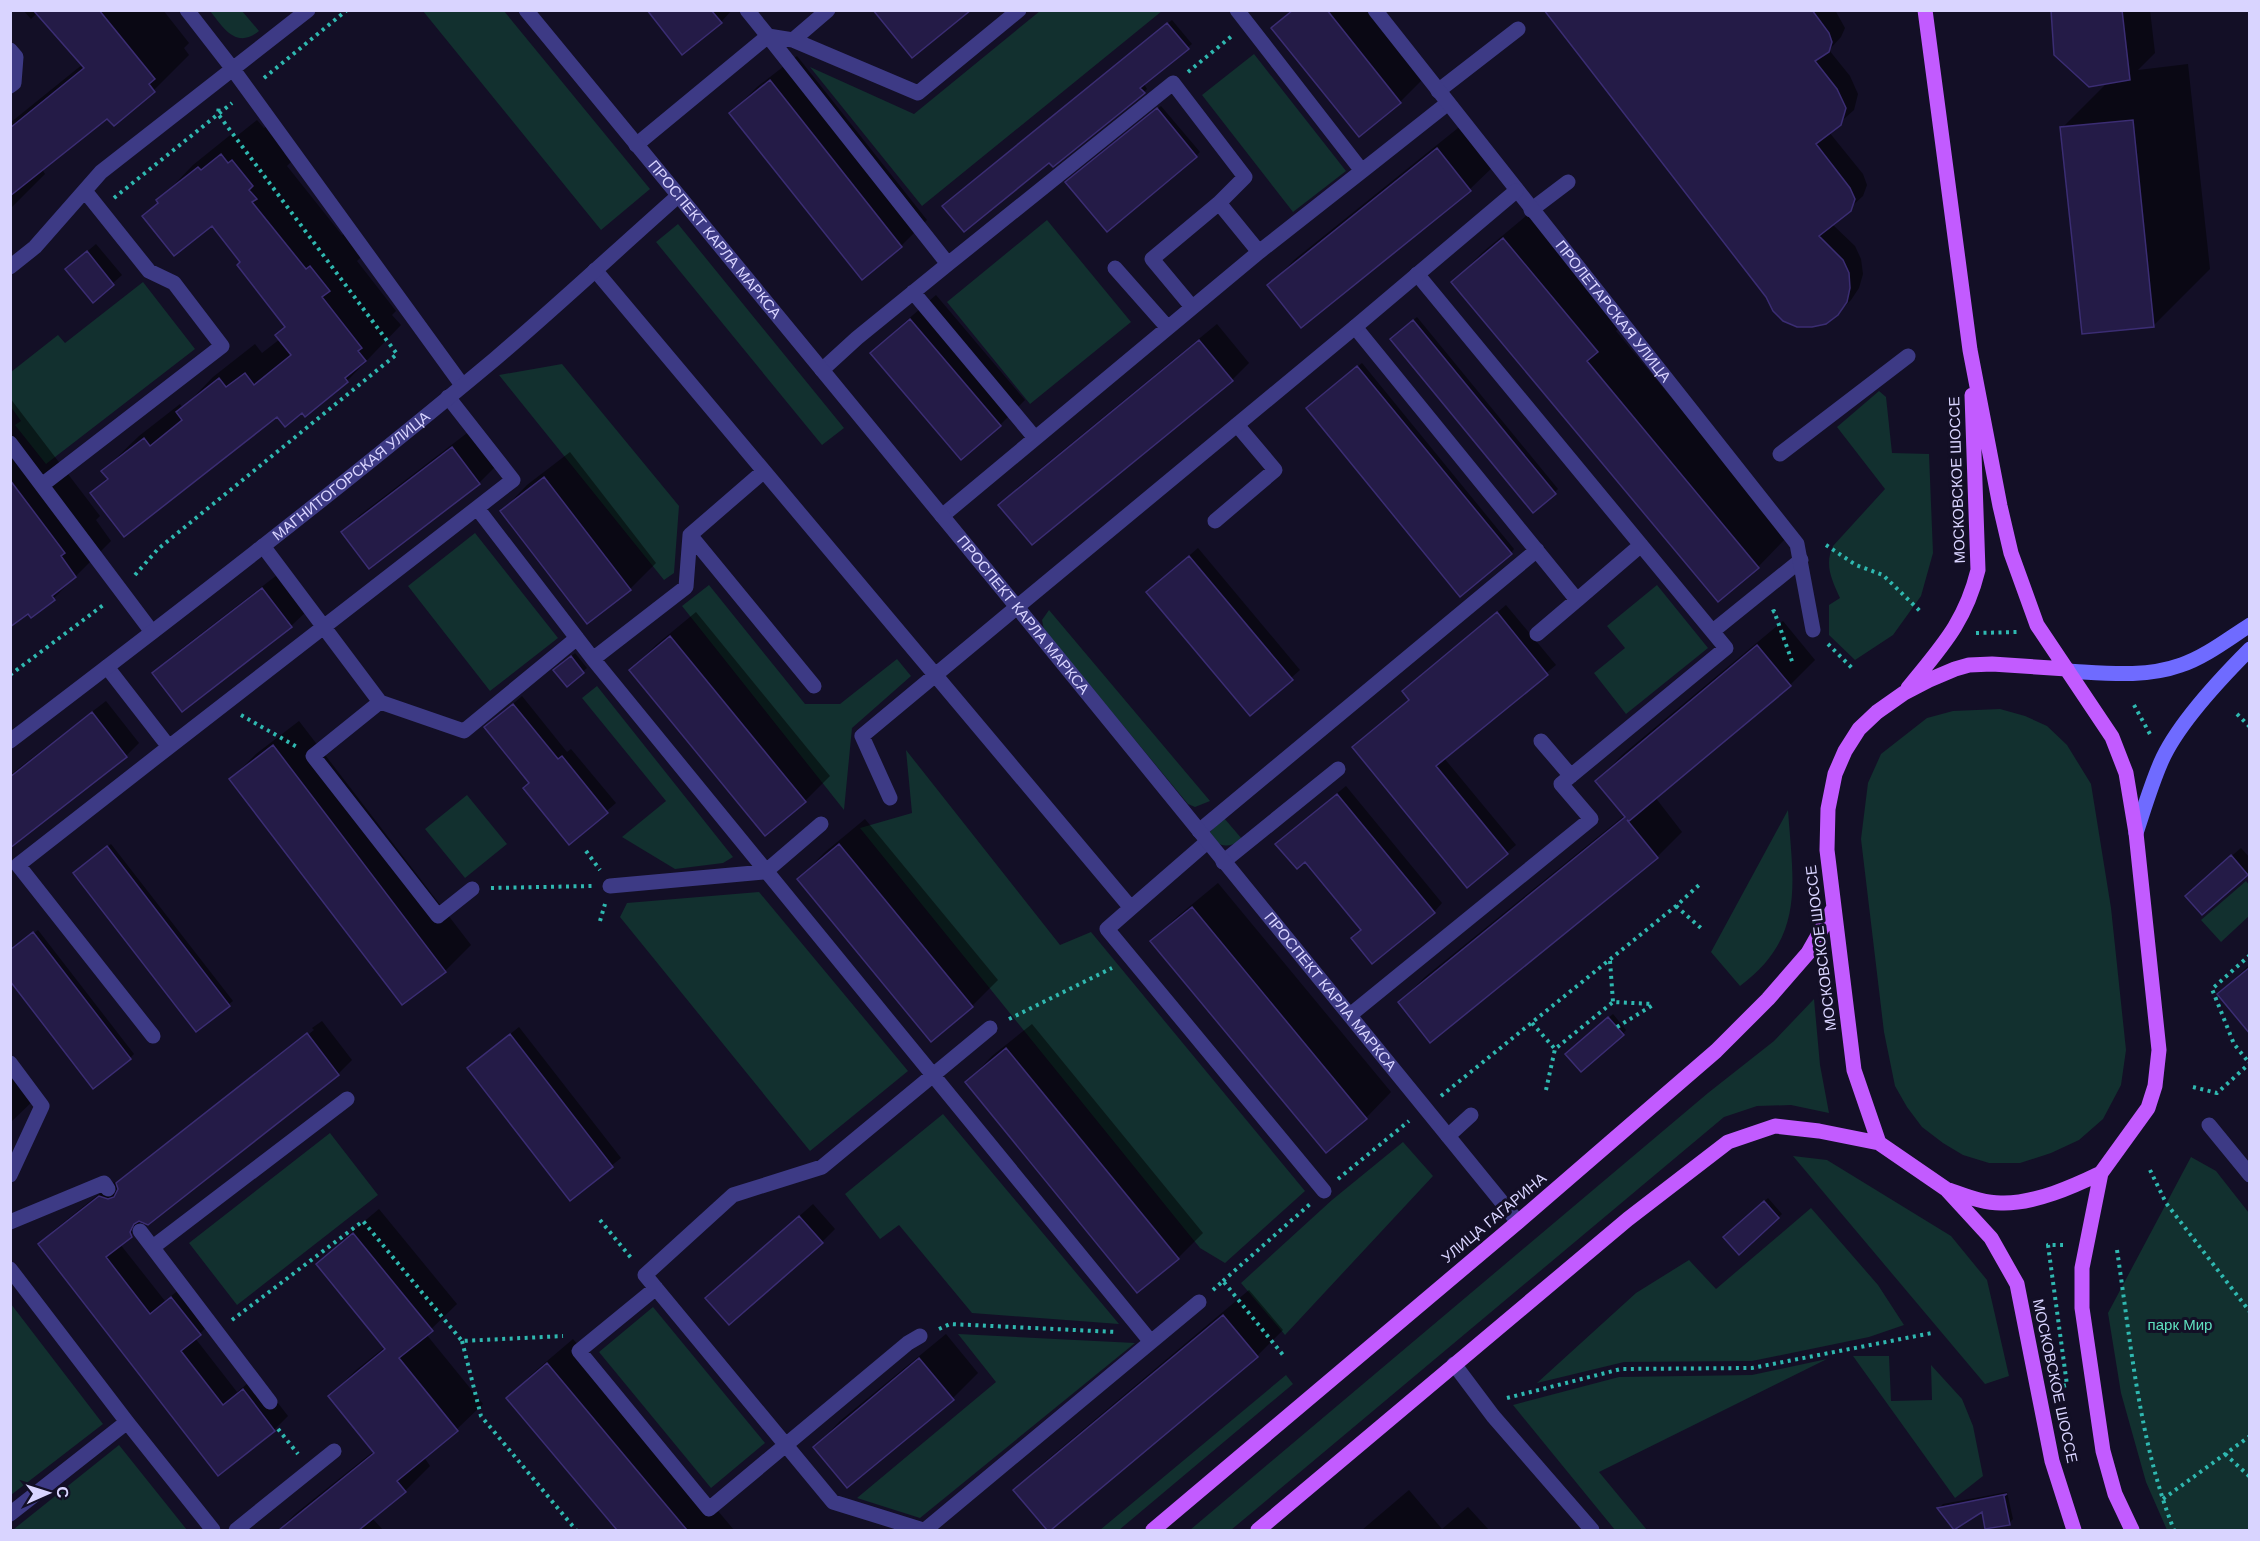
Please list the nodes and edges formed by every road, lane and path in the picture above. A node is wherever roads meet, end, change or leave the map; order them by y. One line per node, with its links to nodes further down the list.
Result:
1 (187, 10): 16 (street)
2 (308, 10): 16 (street)
3 (347, 10): 19 (path)
4 (526, 10): 23 (street, ПРОСПЕКТ КАРЛА МАРКСА)
5 (747, 10): 13 (street)
6 (828, 10): 14 (street)
7 (1019, 10): 14 (street)
8 (1238, 10): 11 (street)
9 (1375, 10): 20 (street, ПРОЛЕТАРСКАЯ УЛИЦА)
10 (1925, 10): 42 (main road, МОСКОВСКОЕ ШОССЕ)
11 (1248, 24): 17 (path); 24 (street)
12 (1518, 29): 20 (street)
13 (768, 36): 14 (street); 23 (street); 33 (street)
14 (793, 40)
15 (10, 50): 18 (street)
16 (232, 68): 19 (street); 26 (street)
17 (1173, 83): 29 (street); 33 (street)
18 (10, 86)
19 (248, 90): 22 (path); 45 (street)
20 (1438, 91): 21 (street, ПРОЛЕТАРСКАЯ УЛИЦА)
21 (1448, 103): 24 (street); 27 (street, ПРОЛЕТАРСКАЯ УЛИЦА)
22 (218, 114): 30 (path); 62 (path)
23 (636, 145): 28 (street, ПРОСПЕКТ КАРЛА МАРКСА)
24 (1362, 171): 32 (street)
25 (1568, 182): 31 (street)
26 (85, 191): 30 (street); 34 (street)
27 (1516, 191): 31 (street, ПРОЛЕТАРСКАЯ УЛИЦА); 37 (street)
28 (678, 196): 36 (street, МАГНИТОГОРСКАЯ УЛИЦА); 44 (street, ПРОСПЕКТ КАРЛА МАРКСА)
29 (1219, 203): 32 (street); 39 (street)
30 (100, 210): 52 (street)
31 (1531, 210): 61 (street, ПРОЛЕТАРСКАЯ УЛИЦА)
32 (1259, 252): 39 (street)
33 (948, 264): 38 (street)
34 (10, 267)
35 (1115, 268): 41 (street)
36 (595, 270): 45 (street, МАГНИТОГОРСКАЯ УЛИЦА); 51 (street)
37 (1417, 274): 40 (street); 57 (street)
38 (913, 292): 44 (street); 48 (street)
39 (1192, 308): 41 (street)
40 (1355, 327): 47 (street); 60 (street)
41 (1167, 328): 48 (street)
42 (1970, 350): 81 (main road, МОСКОВСКОЕ ШОССЕ); 85 (main road, МОСКОВСКОЕ ШОССЕ)
43 (1908, 356): 50 (street)
44 (822, 370): 54 (street, ПРОСПЕКТ КАРЛА МАРКСА)
45 (462, 385): 46 (street, МАГНИТОГОРСКАЯ УЛИЦА)
46 (448, 397): 53 (street); 59 (street, МАГНИТОГОРСКАЯ УЛИЦА)
47 (1237, 425): 55 (street); 64 (street)
48 (1035, 438): 54 (street)
49 (10, 443): 52 (street)
50 (1780, 454)
51 (764, 471): 56 (street); 82 (street)
52 (42, 485): 62 (street)
53 (477, 508): 68 (street); 75 (street)
54 (942, 516): 64 (street, ПРОСПЕКТ КАРЛА МАРКСА)
55 (1215, 521)
56 (690, 535): 77 (street); 84 (street)
57 (1641, 545): 63 (street); 70 (street)
58 (1826, 545): 65 (path)
59 (263, 546): 68 (street); 71 (street, МАГНИТОГОРСКАЯ УЛИЦА)
60 (1537, 550): 63 (street); 101 (street)
61 (1801, 560): 69 (street, ПРОЛЕТАРСКАЯ УЛИЦА); 70 (street)
62 (121, 591): 71 (street); 83 (path)
63 (1577, 600): 74 (street)
64 (1017, 607): 82 (street); 101 (street, ПРОСПЕКТ КАРЛА МАРКСА)
65 (1922, 612)
66 (1766, 617): 78 (path)
67 (2250, 625): 81 (main road)
68 (323, 628): 86 (street); 87 (street)
69 (1813, 630): 80 (path)
70 (1713, 631): 97 (street)
71 (152, 632): 79 (street, МАГНИТОГОРСКАЯ УЛИЦА)
72 (2017, 632): 73 (path)
73 (1974, 633)
74 (1537, 634)
75 (577, 638): 77 (street); 86 (street)
76 (2250, 649): 100 (main road)
77 (593, 659): 103 (street)
78 (1793, 664)
79 (107, 667): 92 (street, МАГНИТОГОРСКАЯ УЛИЦА); 94 (street)
80 (1853, 669)
81 (2068, 670): 85 (main road, МОСКОВСКОЕ ШОССЕ); 100 (main road, МОСКОВСКОЕ ШОССЕ)
82 (935, 674): 98 (street); 108 (street)
83 (10, 675)
84 (814, 686)
85 (1904, 693): 109 (main road, МОСКОВСКОЕ ШОССЕ)
86 (380, 702): 95 (street)
87 (224, 705): 94 (street); 95 (path)
88 (2134, 705): 91 (path)
89 (2237, 714): 90 (path)
90 (2250, 727)
91 (2154, 740)
92 (10, 741)
93 (1541, 741): 97 (street)
94 (169, 747): 119 (street)
95 (313, 756): 106 (street)
96 (1338, 769): 102 (street)
97 (1571, 776): 115 (street)
98 (890, 798)
99 (821, 824): 103 (street)
100 (2136, 832): 133 (main road, МОСКОВСКОЕ ШОССЕ)
101 (1203, 836): 102 (street, ПРОСПЕКТ КАРЛА МАРКСА); 108 (street)
102 (1223, 862): 115 (street, ПРОСПЕКТ КАРЛА МАРКСА)
103 (765, 872): 105 (street); 123 (street)
104 (1699, 885): 107 (path)
105 (610, 886): 106 (path)
106 (472, 889)
107 (1677, 906): 110 (path); 113 (path)
108 (1131, 908): 112 (street)
109 (1833, 909): 131 (main road, МОСКОВСКОЕ ШОССЕ); 141 (main road, УЛИЦА ГАГАРИНА)
110 (1702, 928)
111 (2250, 955): 122 (path)
112 (1132, 958): 118 (path); 138 (street)
113 (1610, 960): 114 (path); 116 (path)
114 (1613, 1002): 117 (path); 120 (path)
115 (1350, 1016): 127 (street, ПРОСПЕКТ КАРЛА МАРКСА)
116 (1532, 1023): 120 (path); 127 (path)
117 (1617, 1027)
118 (990, 1028): 123 (street)
119 (153, 1036)
120 (1555, 1049): 125 (path)
121 (10, 1063): 134 (street)
122 (2249, 1064): 124 (path)
123 (932, 1075): 147 (street); 155 (street)
124 (2193, 1087)
125 (1546, 1090)
126 (347, 1099): 144 (street)
127 (1426, 1108): 130 (street, ПРОСПЕКТ КАРЛА МАРКСА); 138 (path)
128 (1471, 1115): 130 (street)
129 (2209, 1125): 135 (street)
130 (1448, 1136): 141 (street, ПРОСПЕКТ КАРЛА МАРКСА)
131 (1879, 1143): 137 (main road, МОСКОВСКОЕ ШОССЕ); 159 (main road)
132 (2150, 1170): 151 (path)
133 (2101, 1173): 137 (main road, МОСКОВСКОЕ ШОССЕ); 181 (main road, МОСКОВСКОЕ ШОССЕ)
134 (10, 1175)
135 (2250, 1175)
136 (108, 1189): 140 (street)
137 (1946, 1189): 180 (main road, МОСКОВСКОЕ ШОССЕ)
138 (1324, 1191): 148 (path)
139 (600, 1220): 147 (path)
140 (10, 1222)
141 (1518, 1222): 177 (main road, УЛИЦА ГАГАРИНА)
142 (140, 1231): 144 (street)
143 (2063, 1245): 160 (path)
144 (153, 1247): 152 (street)
145 (2117, 1250): 171 (path)
146 (10, 1269): 163 (street)
147 (645, 1275): 149 (street)
148 (1223, 1281): 150 (path); 158 (path)
149 (656, 1288): 166 (street); 166 (street)
150 (1199, 1302): 155 (street)
151 (2250, 1312)
152 (217, 1331): 157 (path); 162 (street)
153 (1932, 1333): 161 (path)
154 (569, 1336): 157 (path)
155 (1147, 1338): 156 (path); 176 (street)
156 (914, 1340): 166 (street)
157 (462, 1341): 175 (path)
158 (1283, 1355)
159 (1454, 1364): 178 (main road); 179 (street)
160 (2063, 1386)
161 (1507, 1398)
162 (270, 1402)
163 (127, 1422): 172 (street); 173 (street)
164 (278, 1429): 169 (path)
165 (2250, 1436): 168 (path)
166 (786, 1445): 176 (street)
167 (334, 1451): 174 (street)
168 (2225, 1454): 170 (path); 171 (path)
169 (299, 1455)
170 (2250, 1477)
171 (2163, 1499): 182 (path)
172 (10, 1514)
173 (213, 1530)
174 (236, 1530)
175 (576, 1530)
176 (924, 1530)
177 (1153, 1530)
178 (1258, 1530)
179 (1592, 1530)
180 (2074, 1530)
181 (2132, 1530)
182 (2174, 1530)

